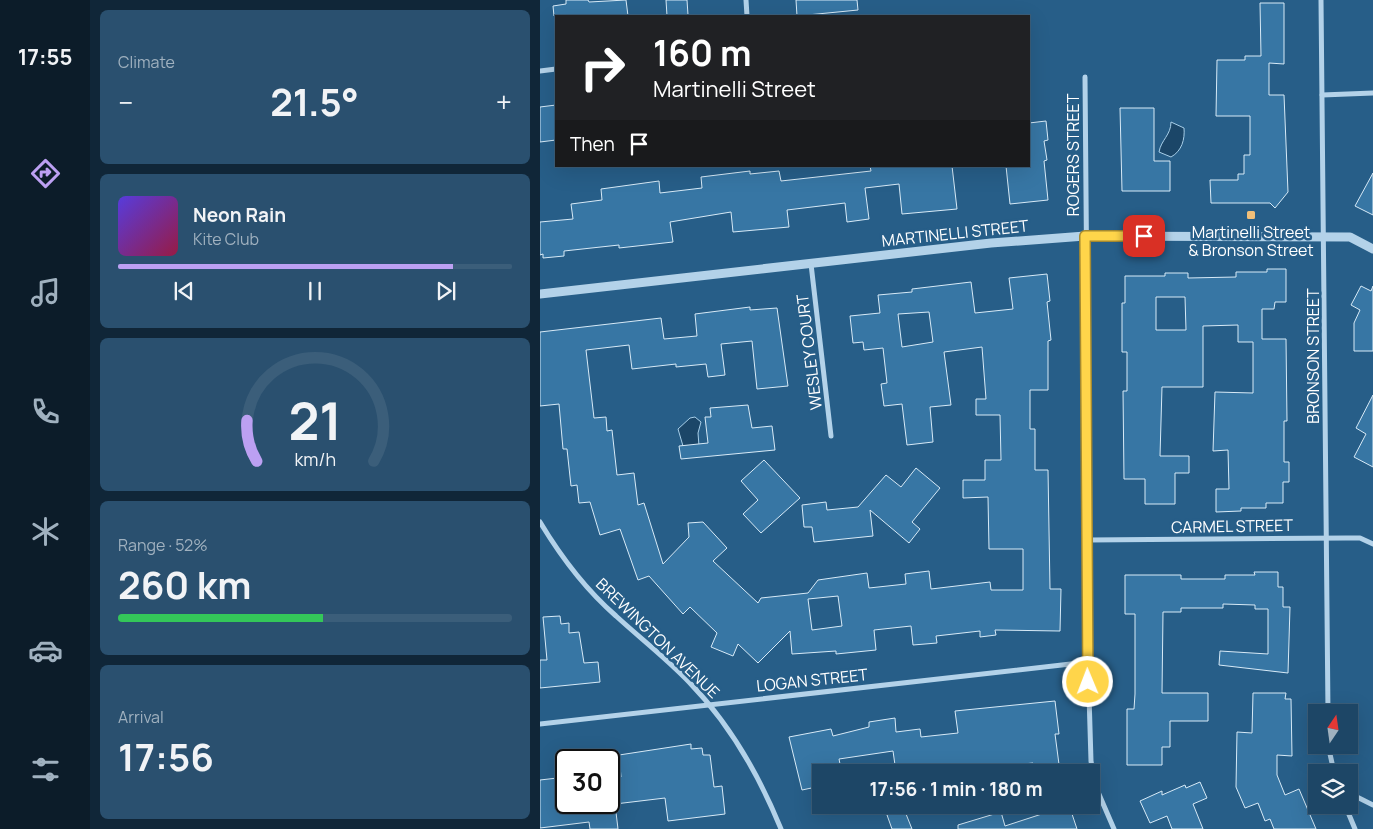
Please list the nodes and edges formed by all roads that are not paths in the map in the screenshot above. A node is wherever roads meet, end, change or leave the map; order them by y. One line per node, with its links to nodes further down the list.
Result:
1 (746, 0): 3 (street)
2 (1321, 0): 8 (street, BRONSON STREET)
3 (747, 15)
4 (555, 68): 5 (street)
5 (540, 71)
6 (1085, 77): 9 (street, ROGERS STREET)
7 (1373, 93): 8 (street)
8 (1322, 96): 10 (street, BRONSON STREET)
9 (1085, 236): 10 (street, MARTINELLI STREET); 12 (street, MARTINELLI STREET); 17 (street, ROGERS STREET)
10 (1324, 236): 11 (street, MARTINELLI STREET); 16 (street, BRONSON STREET)
11 (1373, 249)
12 (811, 264): 13 (street, MARTINELLI STREET); 14 (street, WESLEY COURT)
13 (540, 294)
14 (831, 436)
15 (540, 522): 20 (street, BREWINGTON AVENUE)
16 (1326, 538): 17 (street, CARMEL STREET); 18 (street, CARMEL STREET); 21 (street, BRONSON STREET)
17 (1089, 540): 19 (street, ROGERS STREET)
18 (1373, 544)
19 (1088, 662): 20 (street, LOGAN STREET); 27 (street, ROGERS STREET)
20 (709, 704): 22 (street, LOGAN STREET); 26 (street, BREWINGTON AVENUE)
21 (1328, 704)
22 (540, 724)
23 (1358, 798): 24 (street)
24 (1373, 805)
25 (1349, 814): 28 (street)
26 (781, 829)
27 (1114, 829)
28 (1355, 829)

